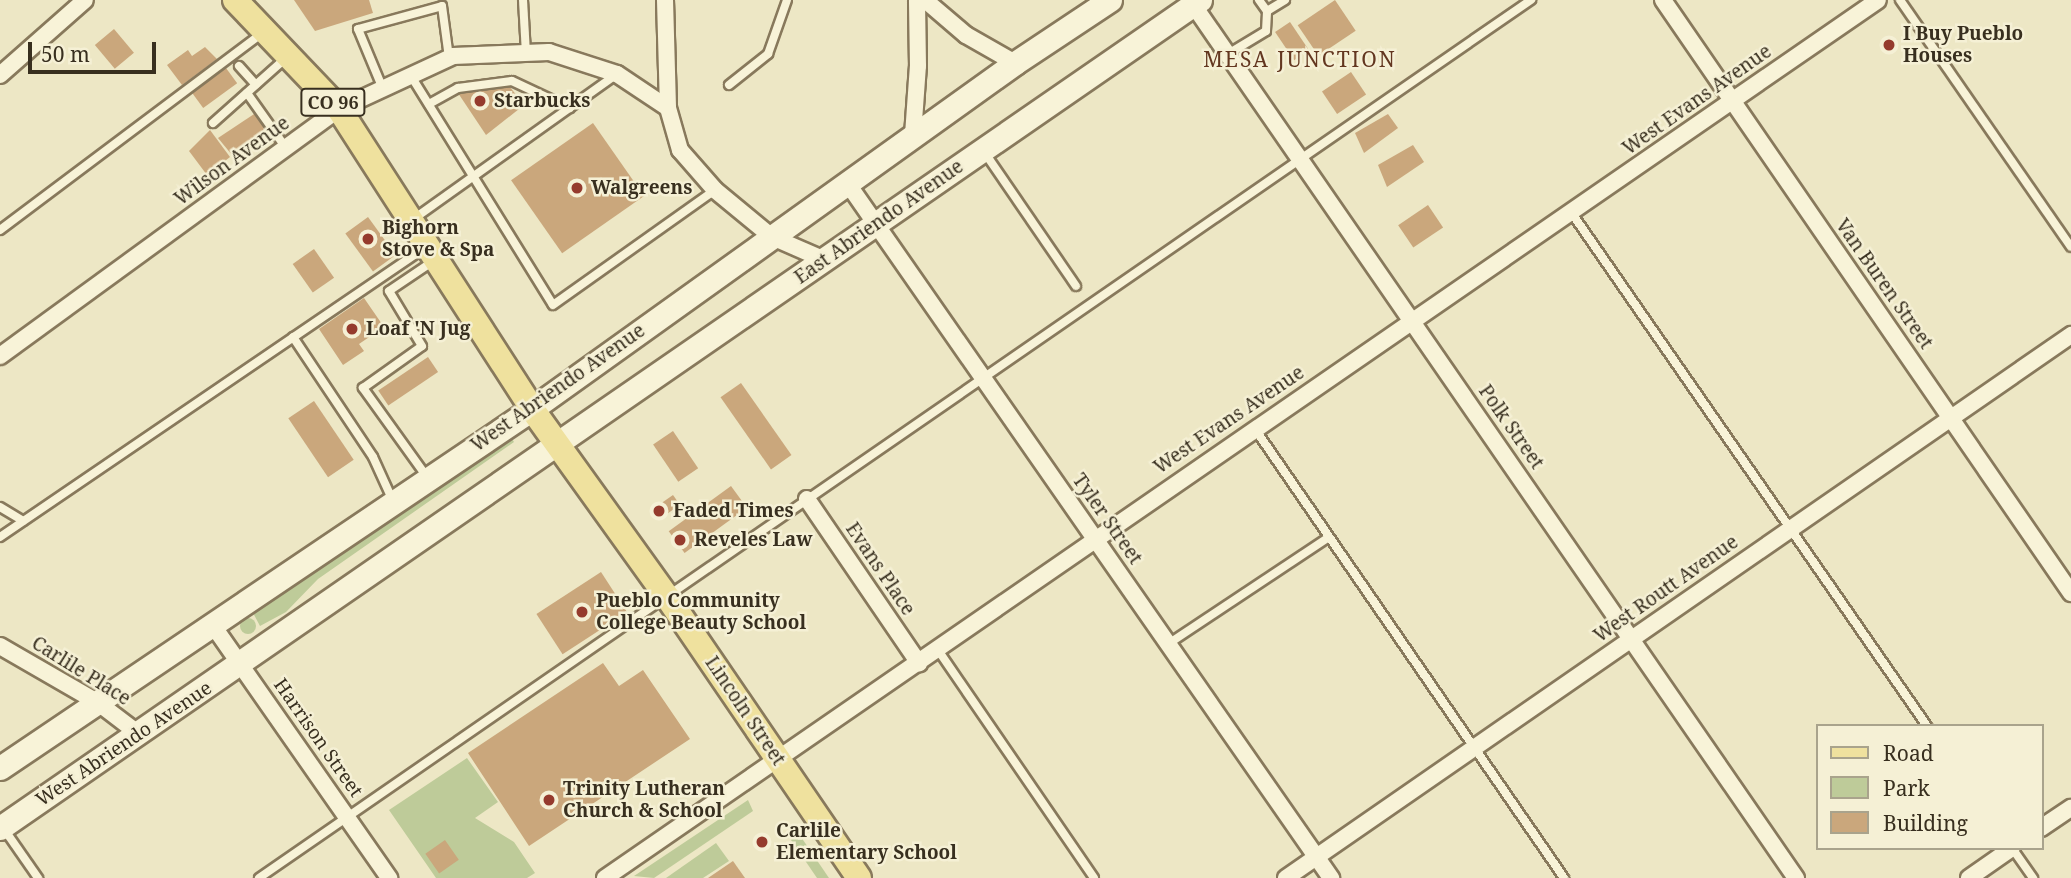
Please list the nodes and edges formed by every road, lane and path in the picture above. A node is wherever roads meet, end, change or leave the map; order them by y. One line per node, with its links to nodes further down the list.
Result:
1 (85, 0): 25 (street)
2 (235, 0): 17 (main road, CO 96)
3 (523, 0): 18 (lane)
4 (664, 0): 34 (street)
5 (787, 0): 28 (lane)
6 (917, 0): 37 (street)
7 (925, 0): 22 (street)
8 (1110, 0): 22 (main road, West Abriendo Avenue)
9 (1259, 0): 16 (lane)
10 (1285, 0): 16 (lane)
11 (1531, 0): 40 (lane)
12 (1662, 0): 31 (street, Van Buren Street)
13 (1878, 0): 31 (street, West Evans Avenue)
14 (1900, 0): 49 (lane)
15 (1195, 2): 19 (street, Polk Street); 39 (main road, East Abriendo Avenue)
16 (1268, 11): 19 (lane)
17 (264, 31): 20 (main road, CO 96); 47 (lane)
18 (526, 53): 21 (street, Wilson Avenue); 24 (street, Wilson Avenue)
19 (1228, 54): 40 (street, Polk Street)
20 (289, 56): 27 (lane); 35 (main road, CO 96)
21 (449, 58): 26 (street, Wilson Avenue); 29 (lane)
22 (1015, 63): 37 (main road, West Abriendo Avenue)
23 (239, 66): 27 (lane)
24 (617, 74): 33 (lane); 34 (street, Wilson Avenue)
25 (0, 75)
26 (411, 76): 29 (street, Wilson Avenue); 32 (lane)
27 (256, 85): 30 (lane)
28 (729, 85)
29 (383, 89): 35 (street, Wilson Avenue)
30 (247, 93): 36 (lane); 38 (lane)
31 (1732, 101): 44 (street, West Evans Avenue); 59 (street, Van Buren Street)
32 (429, 104): 33 (lane); 41 (lane)
33 (570, 108): 41 (lane)
34 (668, 108): 43 (street)
35 (340, 109): 38 (street, Wilson Avenue); 45 (main road, CO 96)
36 (213, 123)
37 (913, 135): 42 (main road, West Abriendo Avenue)
38 (286, 148): 56 (street, Wilson Avenue)
39 (982, 150): 46 (main road, East Abriendo Avenue); 52 (lane)
40 (1301, 159): 53 (street, Polk Street); 57 (lane)
41 (474, 178): 43 (lane); 45 (lane)
42 (848, 184): 46 (street, Tyler Street); 48 (main road, West Abriendo Avenue)
43 (715, 190): 48 (street)
44 (1571, 212): 53 (street, West Evans Avenue); 67 (lane)
45 (412, 220): 50 (main road, CO 96)
46 (876, 224): 51 (main road, East Abriendo Avenue); 57 (street, Tyler Street)
47 (0, 230)
48 (772, 237): 51 (street); 58 (main road, West Abriendo Avenue)
49 (2071, 247)
50 (433, 252): 55 (lane); 58 (main road, CO 96); 62 (lane)
51 (825, 260): 61 (main road, East Abriendo Avenue)
52 (1076, 286)
53 (1413, 322): 60 (street, West Evans Avenue); 74 (street, Polk Street)
54 (2071, 335): 59 (street, West Routt Avenue)
55 (293, 337): 64 (lane); 66 (lane)
56 (0, 356)
57 (984, 378): 63 (lane); 69 (street, Tyler Street)
58 (532, 409): 61 (main road, Lincoln Street / CO 96); 62 (main road, West Abriendo Avenue)
59 (1950, 417): 67 (street, West Routt Avenue); 71 (street, Van Buren Street)
60 (1255, 429): 69 (street, West Evans Avenue); 70 (lane)
61 (556, 443): 72 (main road, Lincoln Street / CO 96); 79 (main road, West Abriendo Avenue)
62 (427, 477): 64 (main road, West Abriendo Avenue)
63 (807, 499): 72 (lane); 78 (street, Evans Place)
64 (393, 501): 73 (main road, West Abriendo Avenue)
65 (0, 507): 66 (lane)
66 (23, 521): 68 (lane)
67 (1791, 528): 74 (street, West Routt Avenue); 81 (lane)
68 (0, 537)
69 (1094, 537): 75 (street, Tyler Street); 77 (street, West Evans Avenue)
70 (1329, 537): 75 (lane); 83 (lane)
71 (2071, 593)
72 (668, 598): 84 (main road, Lincoln Street / CO 96); 87 (lane)
73 (212, 624): 79 (street, Harrison Street); 80 (main road, West Abriendo Avenue)
74 (1632, 639): 83 (street, West Routt Avenue); 102 (street, Polk Street)
75 (1168, 644): 92 (street, Tyler Street)
76 (0, 646): 80 (street, Carlile Place)
77 (938, 650): 78 (street, West Evans Avenue); 98 (lane)
78 (919, 663): 84 (street, West Evans Avenue)
79 (241, 666): 82 (main road, West Abriendo Avenue); 87 (street, Harrison Street)
80 (97, 702): 82 (street, Carlile Place); 85 (main road, West Abriendo Avenue)
81 (1926, 724)
82 (139, 734): 88 (main road, West Abriendo Avenue)
83 (1474, 748): 92 (street, West Routt Avenue); 101 (lane)
84 (778, 760): 96 (street, West Evans Avenue); 97 (main road, Lincoln Street / CO 96)
85 (0, 768)
86 (2071, 808): 89 (street)
87 (348, 817): 94 (lane); 95 (street, Harrison Street)
88 (1, 827): 93 (lane)
89 (2043, 827)
90 (2009, 850): 103 (street)
91 (2013, 850): 104 (lane)
92 (1316, 857): 99 (street, West Routt Avenue); 100 (street, Tyler Street)
93 (38, 878)
94 (259, 878)
95 (389, 878)
96 (605, 878)
97 (859, 878)
98 (1094, 878)
99 (1286, 878)
100 (1331, 878)
101 (1564, 878)
102 (1797, 878)
103 (1969, 878)
104 (2033, 878)

